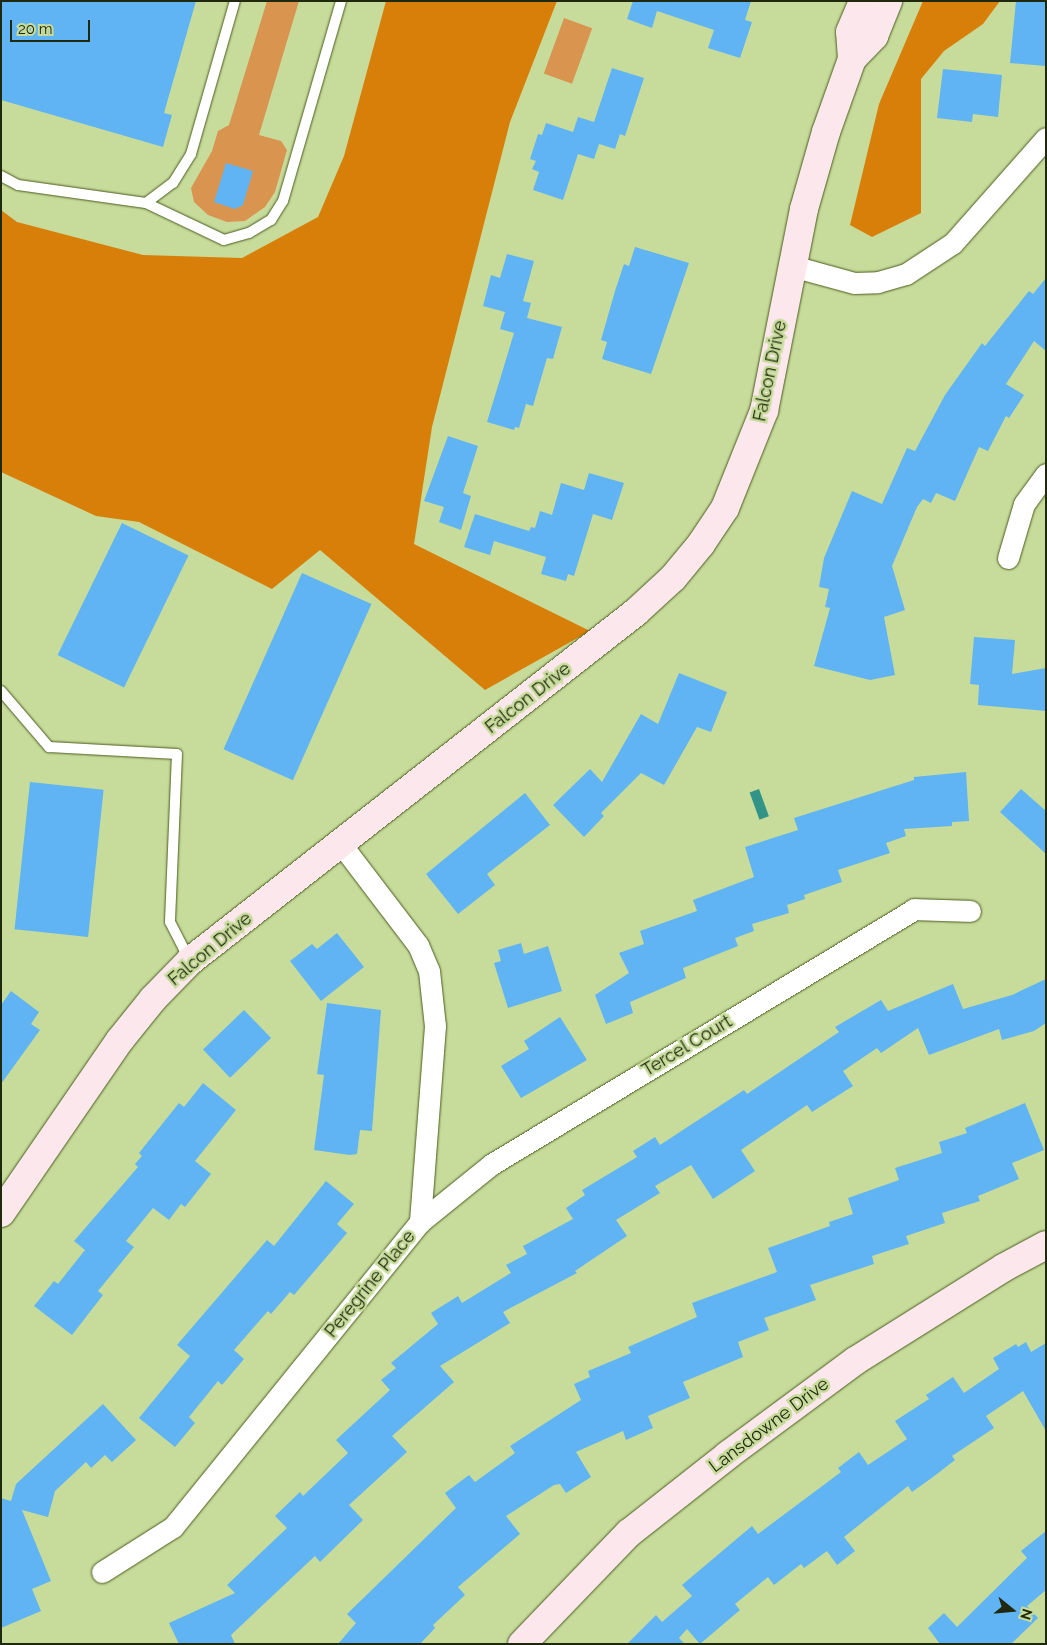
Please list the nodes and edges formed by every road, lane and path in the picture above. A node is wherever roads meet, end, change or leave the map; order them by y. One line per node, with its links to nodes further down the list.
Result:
1 (235, 1): 8 (lane)
2 (340, 1): 8 (lane)
3 (863, 1): 5 (street, Falcon Drive)
4 (888, 1): 5 (street, Falcon Drive)
5 (852, 59): 9 (street, Falcon Drive)
6 (1046, 138): 9 (street)
7 (1, 176): 8 (lane)
8 (146, 203)
9 (792, 266): 13 (street, Falcon Drive)
10 (1046, 474): 11 (street)
11 (1008, 558)
12 (1, 691): 15 (lane)
13 (340, 844): 15 (street, Falcon Drive); 17 (street, Peregrine Place)
14 (970, 911): 17 (street, Tercel Court)
15 (190, 961): 16 (street, Falcon Drive)
16 (1, 1213)
17 (420, 1222): 19 (street, Peregrine Place)
18 (1046, 1245): 20 (street, Lansdowne Drive)
19 (102, 1572)
20 (522, 1644)

